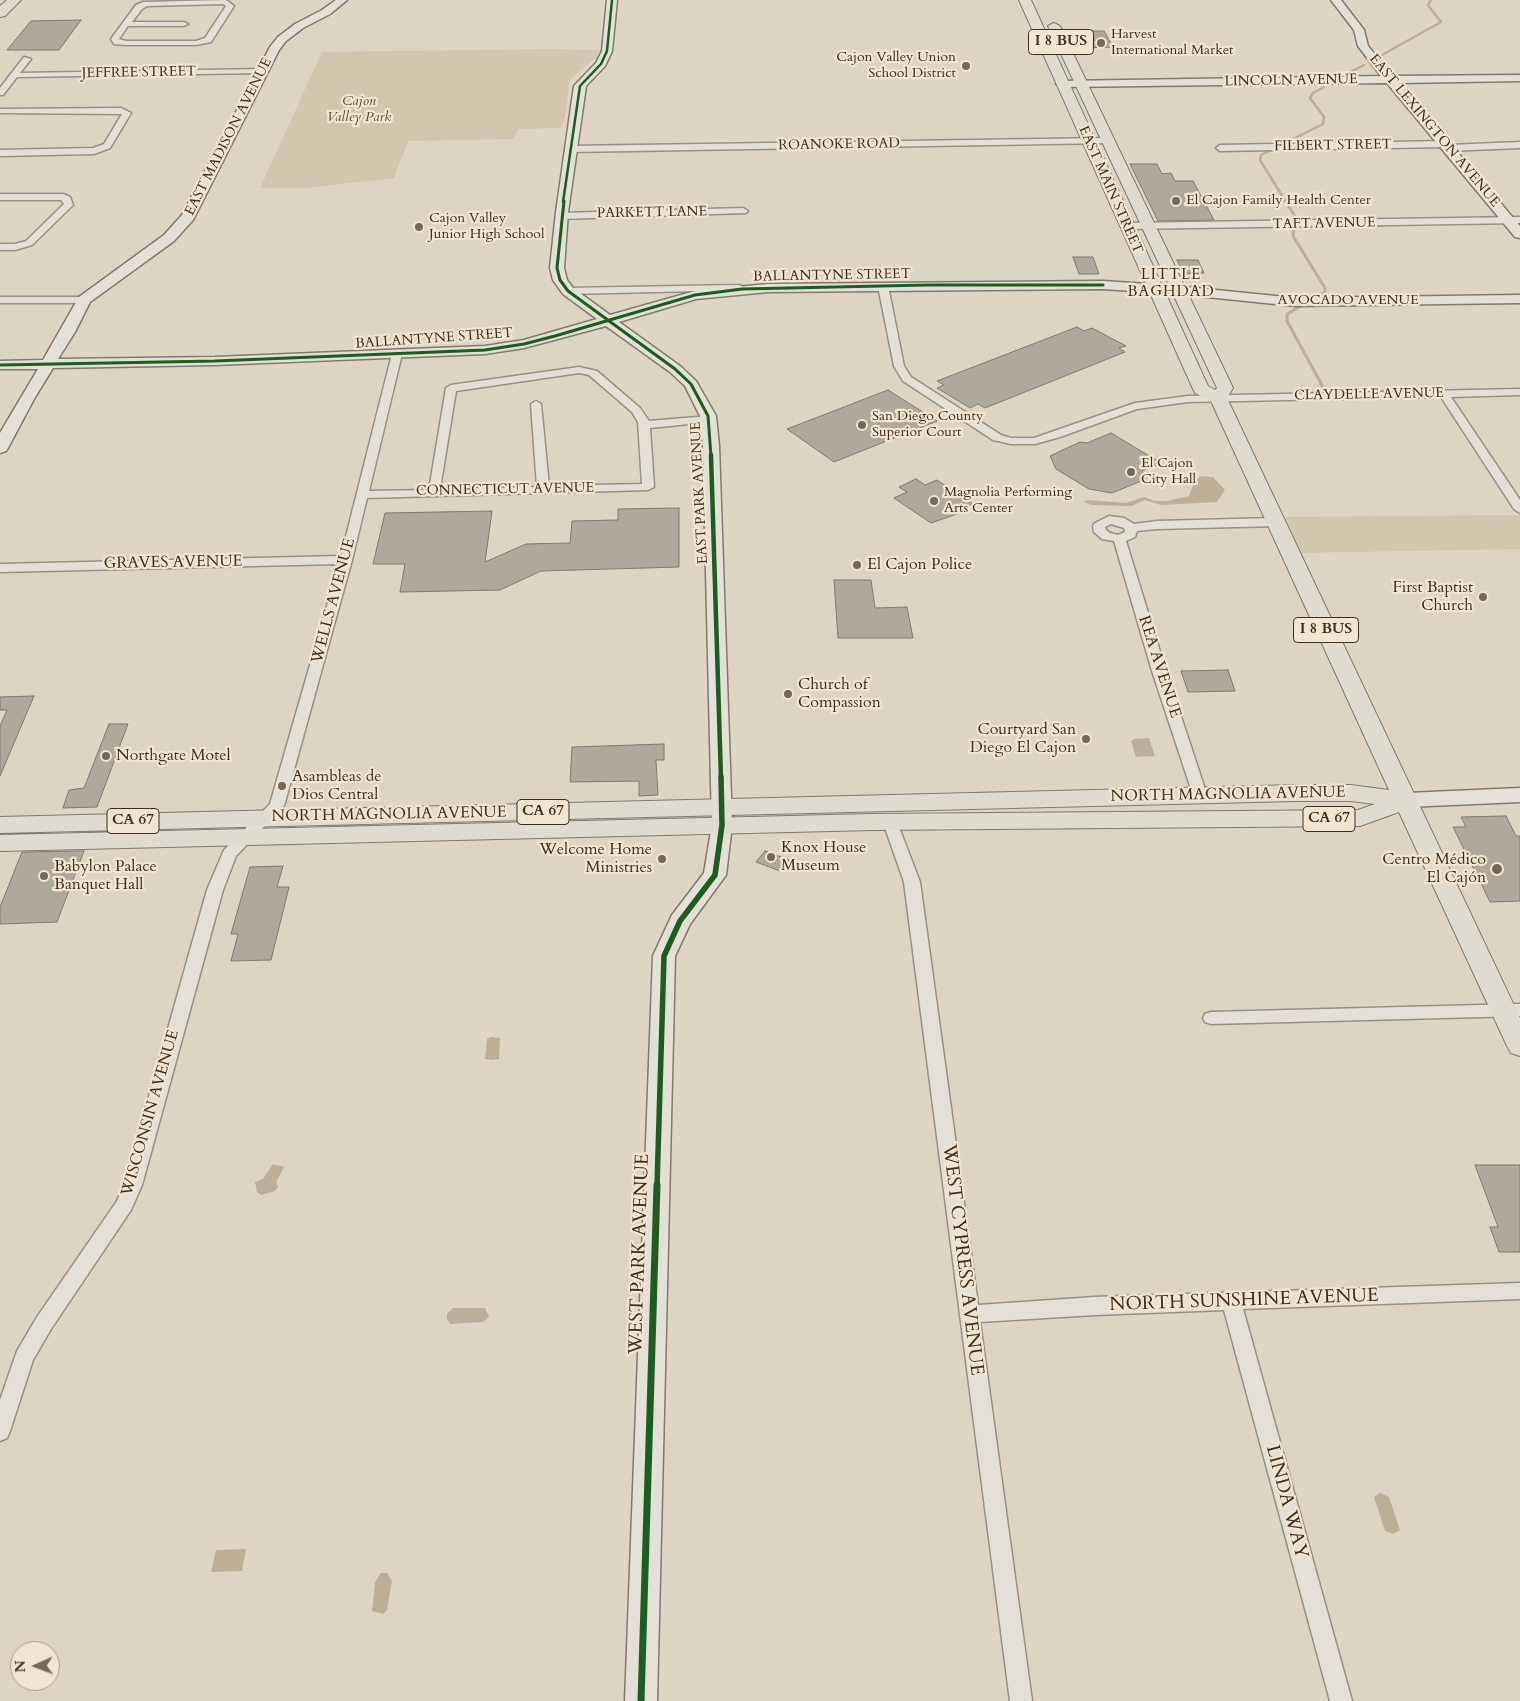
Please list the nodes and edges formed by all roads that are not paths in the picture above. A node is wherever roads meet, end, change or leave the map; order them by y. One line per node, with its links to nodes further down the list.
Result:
1 (15, 0): 7 (highway)
2 (342, 0): 14 (street, EAST MADISON AVENUE)
3 (612, 0): 27 (street)
4 (1025, 0): 11 (main road, EAST MAIN STREET / I 8 BUS)
5 (1336, 0): 17 (street, EAST LEXINGTON AVENUE)
6 (187, 1): 9 (street); 9 (street)
7 (0, 13)
8 (1049, 17): 12 (main road, EAST MAIN STREET / I 8 BUS)
9 (126, 24): 10 (street)
10 (184, 24)
11 (1046, 46): 12 (main road); 18 (main road, EAST MAIN STREET / I 8 BUS)
12 (1064, 46): 19 (main road, EAST MAIN STREET / I 8 BUS)
13 (27, 59): 15 (street)
14 (263, 71): 15 (street, JEFFREE STREET); 44 (street, EAST MADISON AVENUE)
15 (14, 75): 20 (street)
16 (1520, 78): 17 (street, LINCOLN AVENUE)
17 (1390, 80): 19 (street, LINCOLN AVENUE); 24 (street, EAST LEXINGTON AVENUE)
18 (1062, 84): 19 (street, LINCOLN AVENUE); 23 (main road, EAST MAIN STREET / I 8 BUS)
19 (1081, 84): 22 (main road, EAST MAIN STREET / I 8 BUS)
20 (0, 93)
21 (0, 112): 28 (street)
22 (1107, 141): 23 (street, ROANOKE ROAD); 34 (main road, EAST MAIN STREET / I 8 BUS)
23 (1088, 142): 27 (street, ROANOKE ROAD); 33 (main road, EAST MAIN STREET / I 8 BUS)
24 (1447, 146): 25 (street, FILBERT STREET); 26 (street, FILBERT STREET); 32 (street, EAST LEXINGTON AVENUE)
25 (1520, 146)
26 (1220, 148)
27 (570, 149): 31 (street)
28 (0, 153)
29 (0, 197): 36 (street)
30 (743, 211): 31 (street, PARKETT LANE)
31 (561, 216): 41 (street)
32 (1514, 220): 34 (street, TAFT AVENUE); 35 (street, EAST LEXINGTON AVENUE)
33 (1127, 226): 34 (street, TAFT AVENUE); 39 (main road, EAST MAIN STREET / I 8 BUS)
34 (1149, 226): 40 (main road, EAST MAIN STREET / I 8 BUS)
35 (1520, 234)
36 (0, 247)
37 (883, 286): 38 (street, BALLANTYNE STREET); 39 (street, BALLANTYNE STREET); 51 (street, CLAYDELLE AVENUE)
38 (768, 288): 41 (street); 45 (street, BALLANTYNE STREET)
39 (1154, 288): 40 (street, BALLANTYNE STREET); 51 (main road, EAST MAIN STREET / I 8 BUS)
40 (1177, 290): 42 (street, AVOCADO AVENUE); 51 (main road, EAST MAIN STREET / I 8 BUS)
41 (568, 292): 45 (street, EAST PARK AVENUE)
42 (1520, 299)
43 (0, 300): 44 (street)
44 (84, 300): 47 (street, EAST MADISON AVENUE)
45 (611, 321): 46 (street, BALLANTYNE STREET); 53 (street, EAST PARK AVENUE)
46 (397, 354): 47 (street, BALLANTYNE STREET); 58 (street, WELLS AVENUE)
47 (47, 364): 48 (street, BALLANTYNE STREET); 55 (street, EAST MADISON AVENUE)
48 (0, 365)
49 (1520, 392): 50 (street, CLAYDELLE AVENUE)
50 (1444, 394): 51 (street, CLAYDELLE AVENUE); 59 (street)
51 (1218, 398): 60 (main road, EAST MAIN STREET / I 8 BUS)
52 (536, 404): 56 (street)
53 (709, 419): 54 (street); 69 (street, EAST PARK AVENUE)
54 (644, 425): 56 (street, CONNECTICUT AVENUE); 57 (street)
55 (0, 448)
56 (544, 489): 57 (street, CONNECTICUT AVENUE)
57 (434, 492): 58 (street, CONNECTICUT AVENUE)
58 (362, 494): 63 (street, WELLS AVENUE)
59 (1520, 509)
60 (1276, 522): 61 (street); 67 (main road, EAST MAIN STREET / I 8 BUS)
61 (1131, 528): 62 (street); 62 (street)
62 (1119, 539): 66 (street, REA AVENUE)
63 (346, 560): 64 (street, GRAVES AVENUE); 70 (street, WELLS AVENUE)
64 (0, 568)
65 (1520, 794): 67 (street)
66 (1200, 796): 67 (main road, NORTH MAGNOLIA AVENUE / CA 67); 68 (main road, NORTH MAGNOLIA AVENUE / CA 67); 71 (main road)
67 (1406, 800): 71 (main road, NORTH MAGNOLIA AVENUE / CA 67); 76 (main road, I 8 BUS)
68 (1004, 812): 69 (main road, NORTH MAGNOLIA AVENUE / CA 67); 71 (main road, NORTH MAGNOLIA AVENUE / CA 67); 72 (main road, NORTH MAGNOLIA AVENUE / CA 67)
69 (722, 816): 70 (main road, NORTH MAGNOLIA AVENUE / CA 67); 72 (main road, NORTH MAGNOLIA AVENUE / CA 67); 74 (main road, NORTH MAGNOLIA AVENUE / CA 67); 83 (street, WEST PARK AVENUE)
70 (265, 818): 73 (main road, NORTH MAGNOLIA AVENUE / CA 67); 74 (street, WELLS AVENUE)
71 (1165, 820)
72 (890, 822): 81 (street, WEST CYPRESS AVENUE)
73 (0, 825)
74 (247, 836): 75 (main road, NORTH MAGNOLIA AVENUE / CA 67); 82 (street, WISCONSIN AVENUE)
75 (0, 843)
76 (1512, 1010): 77 (street); 78 (main road, I 8 BUS)
77 (1211, 1018)
78 (1520, 1046)
79 (1520, 1291): 80 (street, NORTH SUNSHINE AVENUE)
80 (1231, 1302): 81 (street, NORTH SUNSHINE AVENUE); 85 (street, LINDA WAY)
81 (968, 1314): 84 (street, WEST CYPRESS AVENUE)
82 (0, 1431)
83 (641, 1701)
84 (1021, 1701)
85 (1341, 1701)

